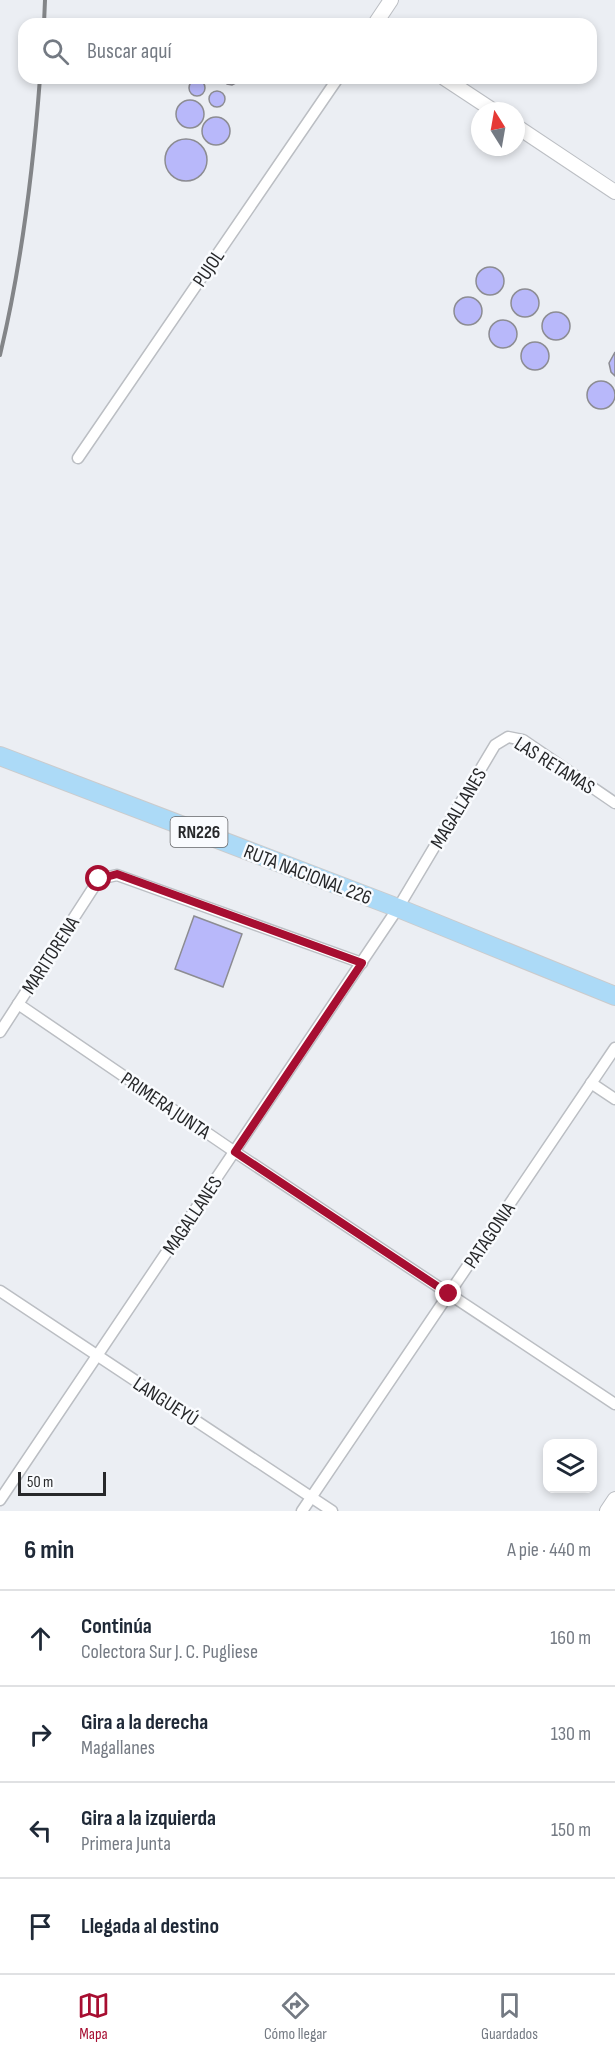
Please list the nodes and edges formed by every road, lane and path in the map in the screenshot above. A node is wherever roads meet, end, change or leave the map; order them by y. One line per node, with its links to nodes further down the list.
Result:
1 (391, 0): 2 (street)
2 (379, 18)
3 (335, 84): 8 (street, PUJOL)
4 (453, 84): 5 (street)
5 (480, 102)
6 (525, 132): 7 (street)
7 (615, 192)
8 (78, 458)
9 (495, 744): 11 (street, LAS RETAMAS); 12 (street, MAGALLANES)
10 (0, 756): 12 (highway, RUTA NACIONAL 226 / RN226)
11 (615, 803)
12 (398, 908): 13 (street, MAGALLANES); 14 (highway, RUTA NACIONAL 226 / RN226)
13 (362, 963): 15 (street, MARITORENA); 20 (street, MAGALLANES)
14 (615, 996)
15 (18, 1004): 16 (street, MARITORENA); 20 (street, PRIMERA JUNTA)
16 (0, 1032)
17 (615, 1048): 18 (street, PATAGONIA)
18 (591, 1083): 19 (street); 22 (street, PATAGONIA)
19 (615, 1099)
20 (235, 1152): 22 (street, PRIMERA JUNTA); 23 (street, MAGALLANES)
21 (0, 1291): 23 (street, LANGUEYÚ)
22 (449, 1294): 24 (street, PRIMERA JUNTA); 25 (street, PATAGONIA)
23 (96, 1355): 25 (street, LANGUEYÚ); 27 (street, MAGALLANES)
24 (615, 1404)
25 (312, 1497): 28 (street, PATAGONIA); 29 (street, LANGUEYÚ)
26 (615, 1499): 30 (street)
27 (0, 1500)
28 (302, 1511)
29 (332, 1511)
30 (607, 1511)

